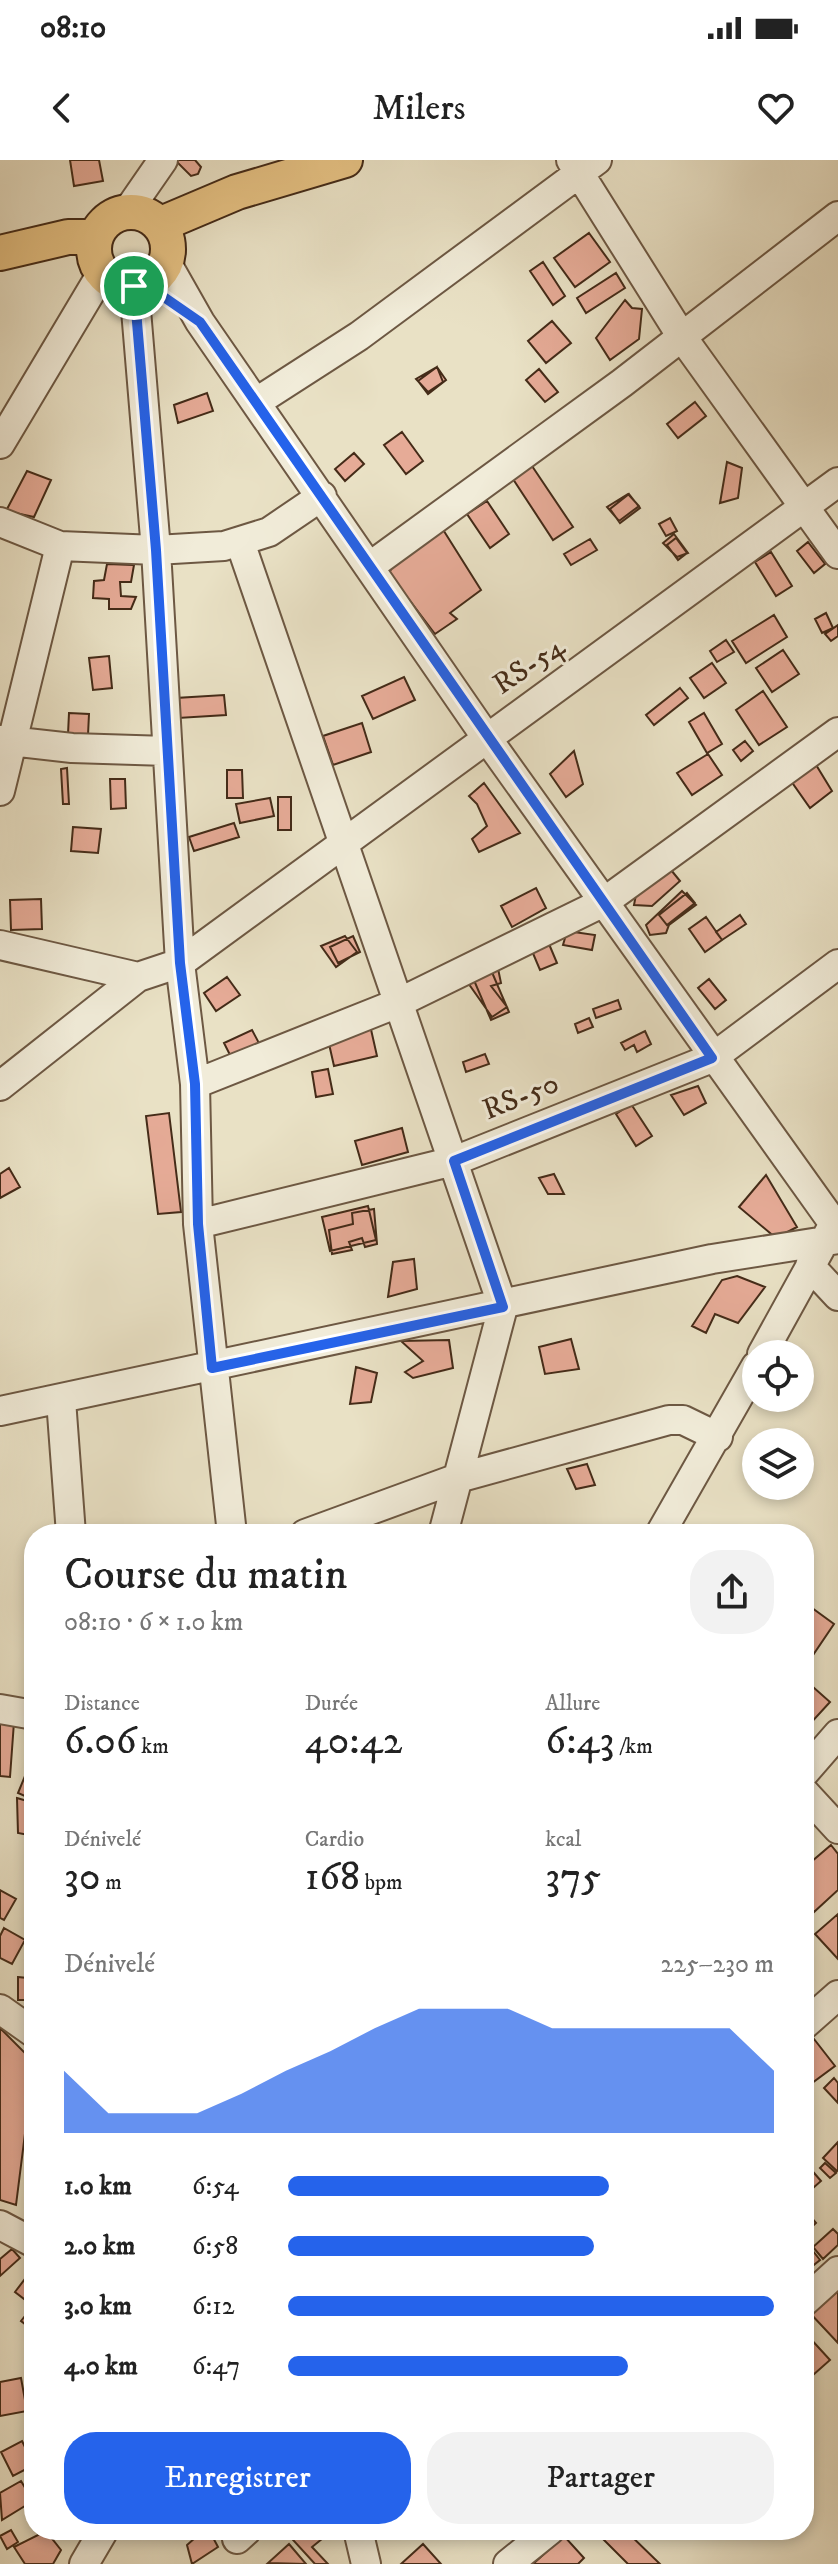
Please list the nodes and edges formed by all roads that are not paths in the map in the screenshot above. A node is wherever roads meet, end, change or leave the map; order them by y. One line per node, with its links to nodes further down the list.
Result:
1 (345, 160): 6 (main road)
2 (161, 162): 6 (street)
3 (582, 165): 7 (street); 8 (street)
4 (838, 216): 7 (street)
5 (13, 250): 6 (main road)
6 (133, 255): 8 (street); 9 (street); 16 (street)
7 (682, 337): 12 (street); 18 (street)
8 (258, 401): 11 (street)
9 (0, 444)
10 (838, 482): 12 (street, RS-54)
11 (322, 496): 14 (street); 18 (street)
12 (804, 507): 17 (street); 20 (street, RS-54)
13 (0, 522): 15 (street)
14 (240, 542): 16 (street); 24 (street)
15 (60, 546): 16 (street); 21 (street)
16 (156, 550): 22 (street)
17 (838, 554)
18 (369, 567): 20 (street)
19 (838, 732): 25 (street)
20 (486, 737): 24 (street, RS-54); 25 (street)
21 (7, 742): 22 (street); 23 (street)
22 (167, 751): 27 (street)
23 (0, 791)
24 (344, 843): 27 (street, RS-54); 30 (street)
25 (604, 902): 30 (street); 31 (street)
26 (0, 945): 29 (street)
27 (180, 963): 29 (street, RS-54); 32 (street)
28 (838, 964): 31 (street, RS-50)
29 (138, 977): 33 (street)
30 (398, 1003): 32 (street); 34 (street)
31 (712, 1058): 34 (street, RS-50); 36 (street)
32 (195, 1084): 35 (street)
33 (0, 1086)
34 (454, 1161): 35 (street, RS-50); 39 (street)
35 (198, 1224): 41 (street)
36 (834, 1230): 37 (street); 39 (street)
37 (810, 1266): 38 (street); 40 (street)
38 (838, 1296)
39 (503, 1307): 41 (street); 46 (street)
40 (770, 1340)
41 (212, 1368): 43 (street); 48 (street)
42 (742, 1392): 45 (street)
43 (61, 1400): 44 (street); 47 (street)
44 (0, 1411)
45 (718, 1437): 46 (street); 51 (street)
46 (458, 1478): 49 (street); 50 (street)
47 (70, 1524)
48 (231, 1524)
49 (332, 1524)
50 (446, 1524)
51 (666, 1524)
52 (0, 1709): 53 (street)
53 (24, 1713)
54 (838, 1734): 55 (street)
55 (814, 1762)
56 (814, 1803): 57 (street)
57 (838, 1829)
58 (838, 1995): 60 (street)
59 (0, 2009): 61 (street)
60 (814, 2016)
61 (24, 2026)
62 (0, 2225): 63 (street)
63 (24, 2238)
64 (838, 2271): 65 (street)
65 (814, 2293)
66 (98, 2540): 69 (street)
67 (360, 2540): 70 (street)
68 (538, 2540): 71 (street)
69 (84, 2564)
70 (366, 2564)
71 (508, 2564)

